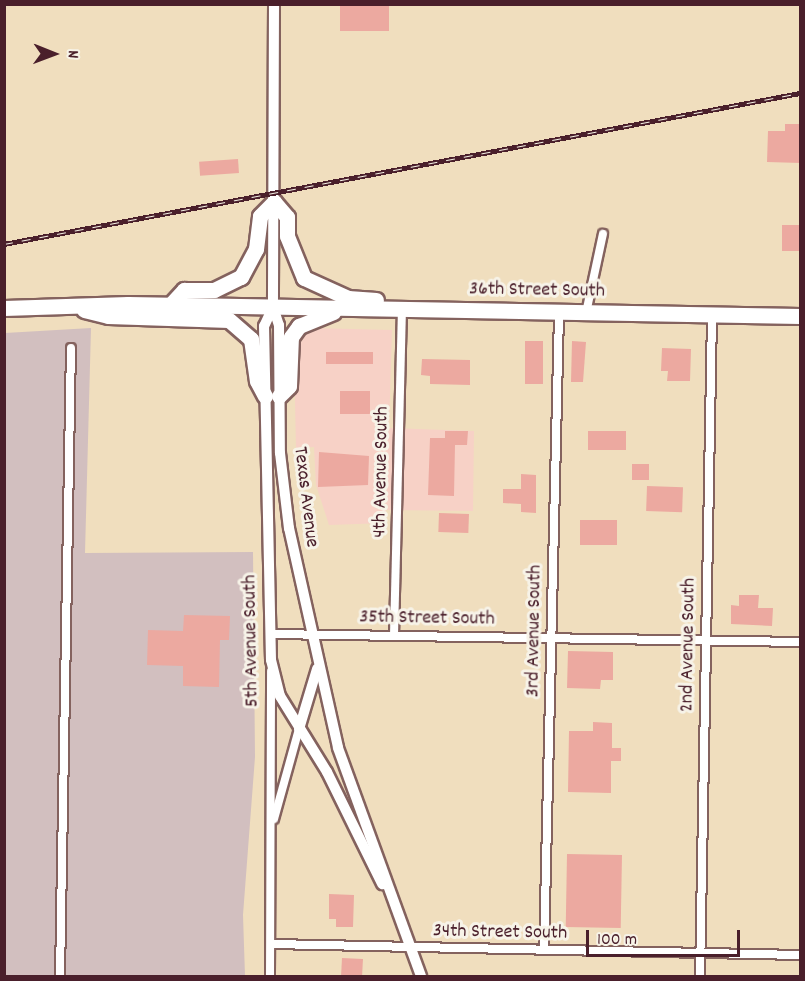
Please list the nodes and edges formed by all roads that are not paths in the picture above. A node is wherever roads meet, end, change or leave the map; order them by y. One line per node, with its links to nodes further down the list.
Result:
1 (274, 4): 2 (main road)
2 (274, 202): 5 (highway); 6 (main road); 10 (highway)
3 (603, 234): 12 (street)
4 (64, 305): 5 (highway, 36th Street South); 7 (highway); 16 (highway)
5 (170, 305): 6 (highway, 36th Street South)
6 (273, 307): 8 (highway, 36th Street South); 16 (main road, 5th Avenue South)
7 (4, 308)
8 (342, 309): 9 (highway, 36th Street South); 16 (highway)
9 (402, 310): 10 (highway, 36th Street South); 19 (street, 4th Avenue South)
10 (440, 311): 11 (highway, 36th Street South)
11 (559, 313): 12 (highway, 36th Street South); 20 (street, 3rd Avenue South)
12 (586, 313): 13 (highway, 36th Street South)
13 (712, 315): 14 (highway, 36th Street South); 21 (street, 2nd Avenue South)
14 (801, 316)
15 (71, 348): 33 (street)
16 (272, 396): 17 (main road, 5th Avenue South); 18 (main road, Texas Avenue)
17 (270, 634): 18 (street, 35th Street South); 23 (main road, 5th Avenue South)
18 (310, 634): 19 (street, 35th Street South); 24 (main road, Texas Avenue)
19 (394, 635): 20 (street, 35th Street South)
20 (552, 637): 21 (street, 35th Street South); 30 (street, 3rd Avenue South)
21 (706, 640): 22 (street, 35th Street South); 31 (street, 2nd Avenue South)
22 (801, 642)
23 (271, 660): 25 (main road); 26 (street, 5th Avenue South)
24 (317, 667): 25 (main road); 27 (main road, Texas Avenue)
25 (299, 729): 26 (street); 27 (main road)
26 (270, 831): 28 (street, 5th Avenue South)
27 (392, 902): 29 (main road, Texas Avenue)
28 (271, 944): 29 (street, 34th Street South); 34 (street, 5th Avenue South)
29 (408, 947): 30 (street, 34th Street South); 35 (main road, Texas Avenue)
30 (544, 950): 31 (street, 34th Street South)
31 (700, 953): 32 (street, 34th Street South); 36 (street, 2nd Avenue South)
32 (801, 955)
33 (60, 976)
34 (270, 976)
35 (421, 976)
36 (700, 976)

